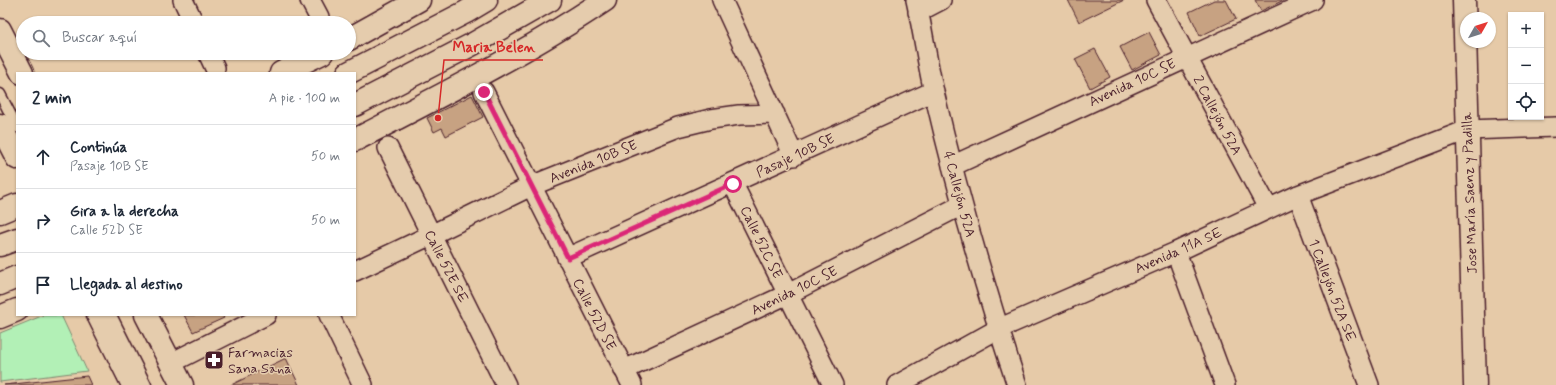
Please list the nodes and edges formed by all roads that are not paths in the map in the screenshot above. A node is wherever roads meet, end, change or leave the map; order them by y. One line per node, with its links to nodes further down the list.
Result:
1 (183, 0): 13 (street)
2 (310, 0): 14 (street)
3 (486, 0): 18 (main road)
4 (550, 0): 15 (main road); 27 (main road)
5 (605, 0): 15 (main road)
6 (722, 0): 28 (street)
7 (941, 0): 12 (street)
8 (1156, 0): 19 (street, 2 Callejón 52A)
9 (1313, 0): 19 (street, Avenida 10C SE)
10 (1464, 0): 32 (main road, Jose María Saenz y Padilla)
11 (410, 5): 17 (main road); 18 (main road)
12 (917, 6): 24 (street, 4 Callejón 52A)
13 (191, 16)
14 (318, 16)
15 (566, 26): 33 (main road)
16 (0, 30): 21 (main road)
17 (356, 35)
18 (414, 39): 23 (main road)
19 (1187, 57): 37 (street, Avenida 10C SE); 43 (street, 2 Callejón 52A)
20 (308, 60): 22 (main road)
21 (21, 72)
22 (283, 72)
23 (350, 72)
24 (934, 91): 36 (street, Pasaje 10B SE); 37 (street, 4 Callejón 52A)
25 (484, 92): 39 (street, Calle 52D SE)
26 (0, 94): 30 (lane)
27 (356, 104)
28 (775, 114): 36 (street); 39 (street, Avenida 10B SE)
29 (0, 125): 35 (main road)
30 (16, 125)
31 (1556, 127): 32 (street, Avenida 11A SE)
32 (1467, 130): 40 (street, Avenida 11A SE); 74 (main road, Jose María Saenz y Padilla)
33 (356, 139)
34 (388, 148): 45 (street, Calle 52E SE)
35 (16, 156)
36 (794, 156): 38 (street, Pasaje 10B SE)
37 (952, 166): 42 (street, 4 Callejón 52A)
38 (733, 184): 49 (street, Pasaje 10B SE); 53 (street, Calle 52C SE)
39 (531, 186): 45 (street, Avenida 10B SE); 49 (street, Calle 52D SE)
40 (1298, 195): 43 (street, Avenida 11A SE); 73 (street, 1 Callejón 52A SE)
41 (16, 205): 44 (main road)
42 (962, 205): 53 (street, Avenida 10C SE); 61 (street, 4 Callejón 52A)
43 (1268, 208): 48 (street, Avenida 11A SE)
44 (0, 212)
45 (431, 235): 50 (street, Avenida 10B SE); 68 (street, Calle 52E SE)
46 (16, 239): 47 (main road)
47 (0, 245)
48 (1176, 252): 61 (street, Avenida 11A SE); 72 (street)
49 (568, 258): 63 (street, Calle 52D SE)
50 (356, 271)
51 (16, 276): 52 (main road)
52 (0, 284)
53 (788, 294): 63 (street, Avenida 10C SE); 69 (street, Calle 52C SE)
54 (16, 310): 60 (main road)
55 (98, 316): 64 (main road)
56 (112, 316): 65 (lane)
57 (147, 316): 62 (main road)
58 (264, 316): 62 (street)
59 (329, 316): 67 (street)
60 (0, 317)
61 (998, 329): 70 (street, Avenida 11A SE); 71 (street, 4 Callejón 52A)
62 (171, 364): 66 (main road)
63 (628, 378)
64 (133, 385)
65 (146, 385)
66 (182, 385)
67 (363, 385)
68 (506, 385)
69 (833, 385)
70 (897, 385)
71 (1017, 385)
72 (1225, 385)
73 (1369, 385)
74 (1475, 385)

